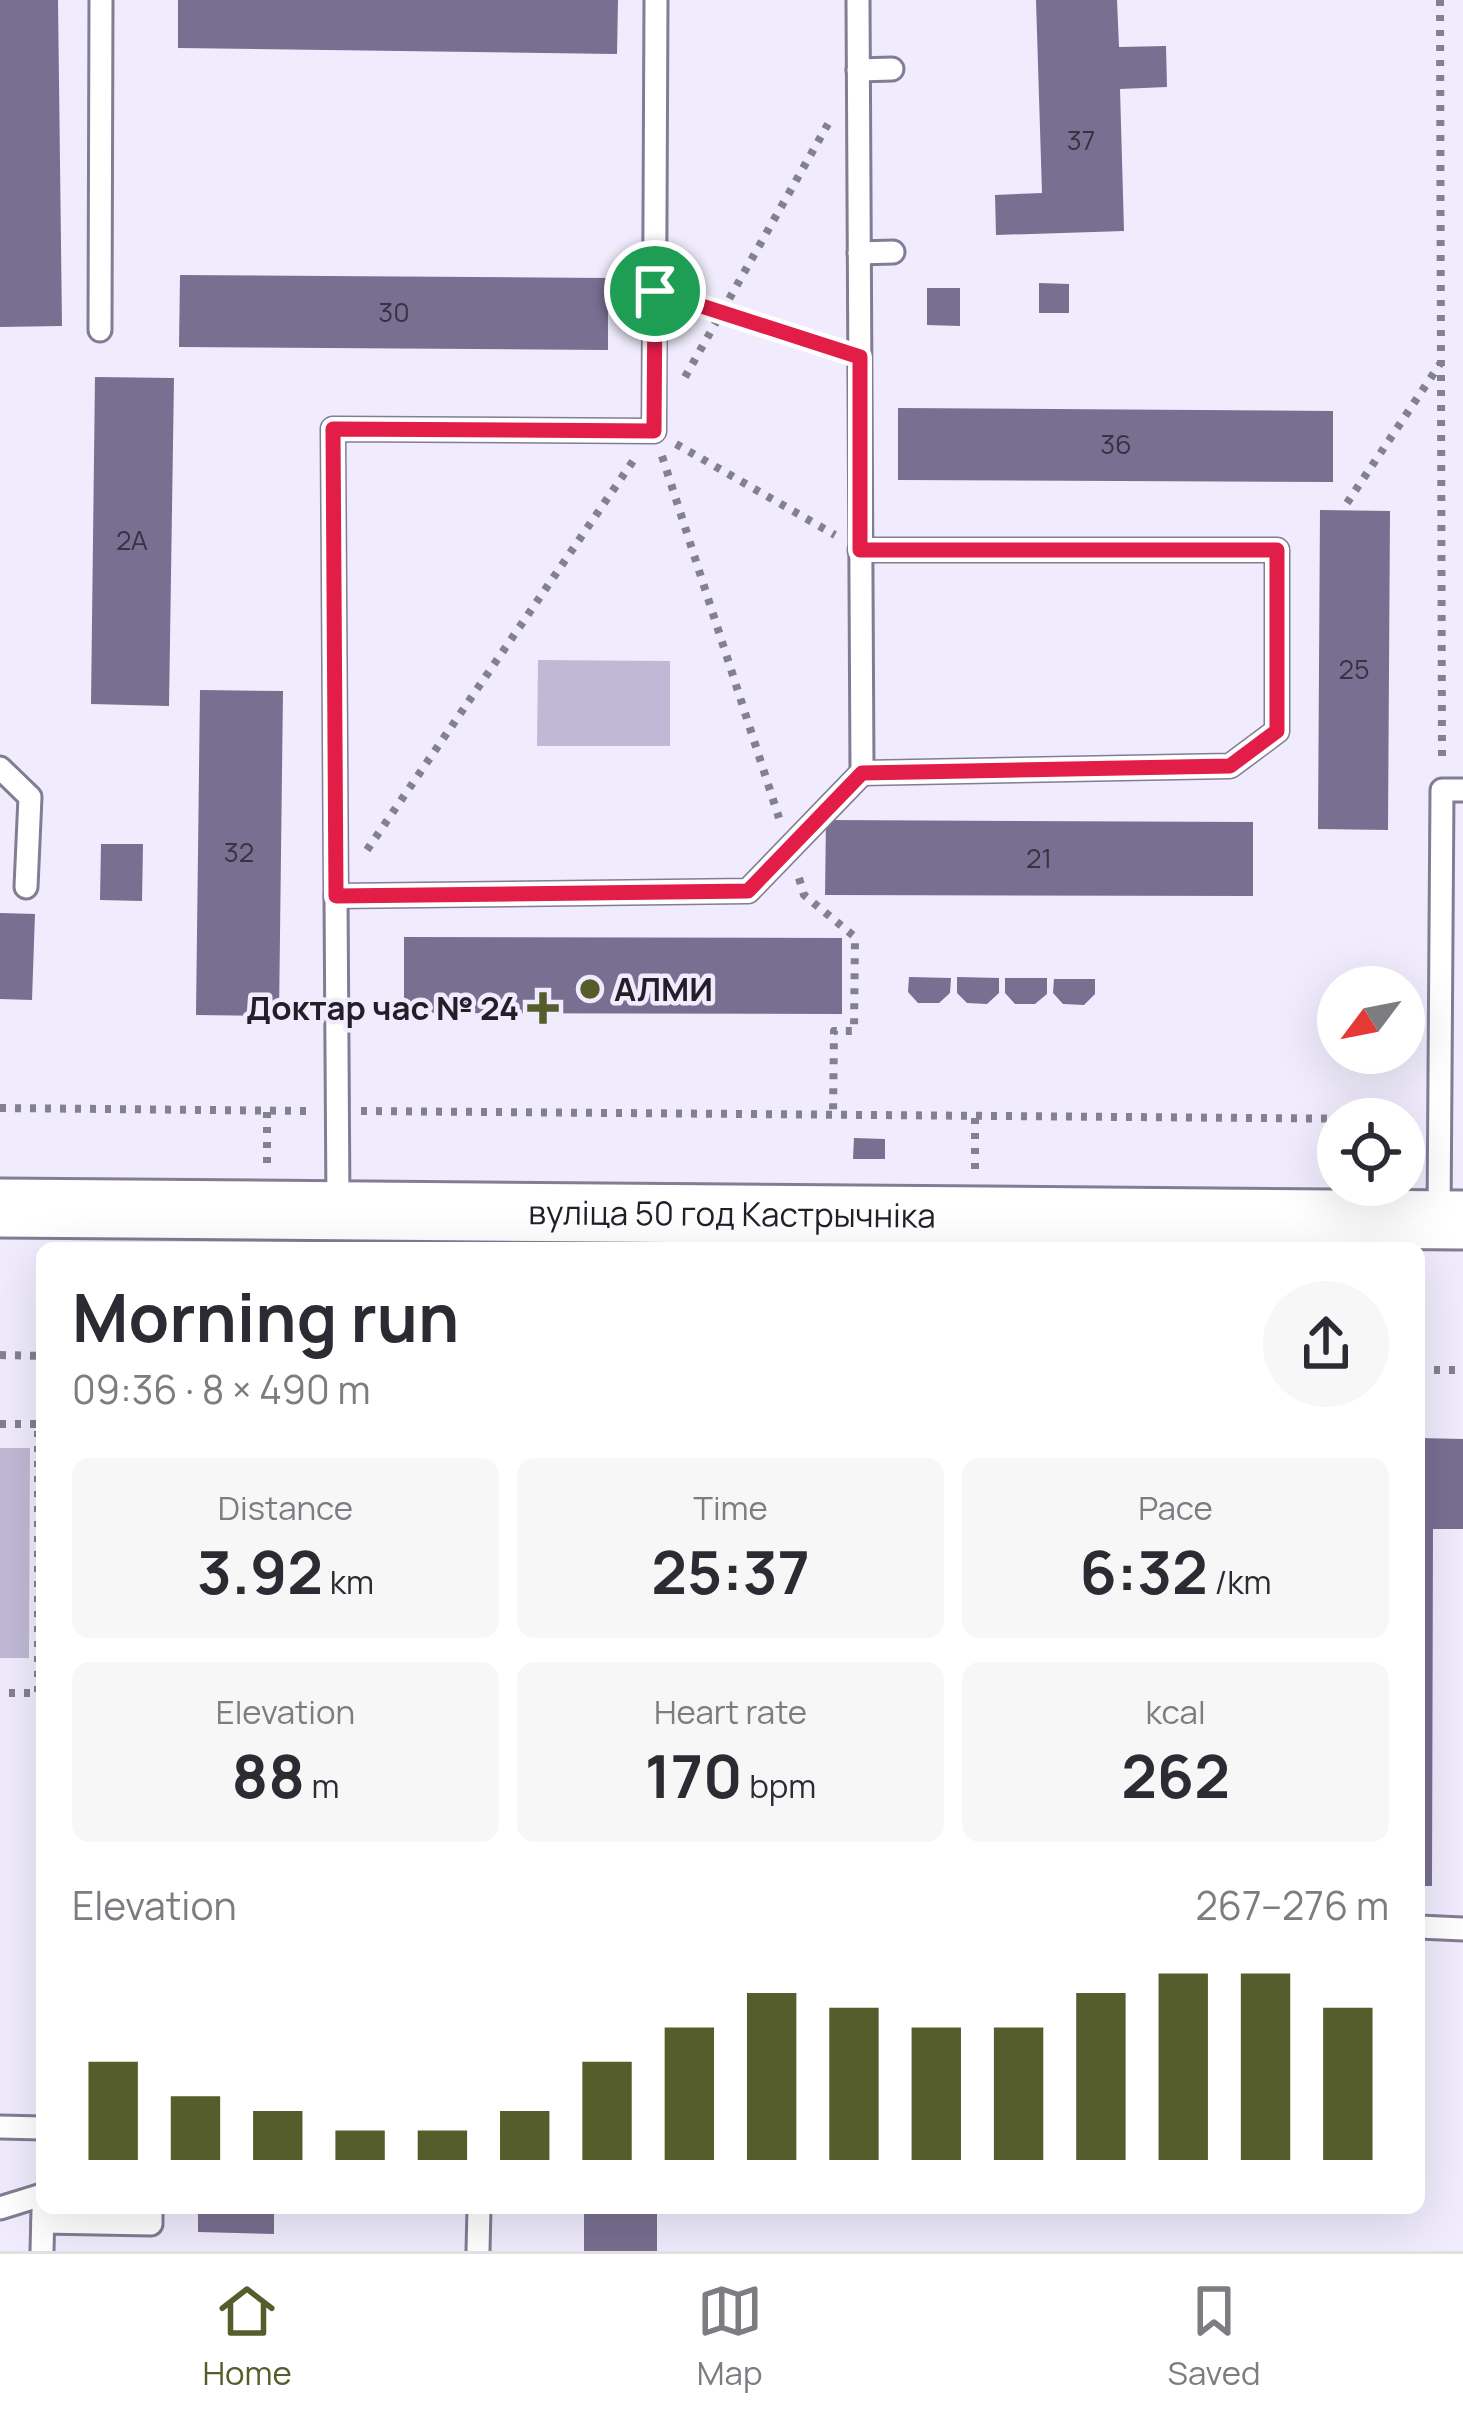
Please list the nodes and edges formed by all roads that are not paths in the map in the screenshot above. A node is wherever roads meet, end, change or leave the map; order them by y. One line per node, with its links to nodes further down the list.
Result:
1 (101, 0): 8 (lane)
2 (656, 0): 14 (lane)
3 (858, 0): 5 (lane)
4 (892, 69): 5 (lane)
5 (858, 70): 7 (lane)
6 (893, 252): 7 (lane)
7 (859, 253): 9 (lane)
8 (100, 330)
9 (860, 550): 11 (lane); 11 (lane)
10 (0, 768): 13 (lane)
11 (862, 773): 14 (lane)
12 (1453, 790): 17 (lane)
13 (26, 886)
14 (336, 896): 15 (lane)
15 (338, 1210): 16 (street, вуліца 50 год Кастрычніка); 17 (street, вуліца 50 год Кастрычніка)
16 (37, 1214)
17 (1451, 1220)
18 (1425, 1927): 19 (lane)
19 (1463, 1928)
20 (0, 2127): 21 (lane)
21 (36, 2128)
22 (36, 2197): 23 (lane)
23 (0, 2208)
24 (151, 2214): 26 (lane)
25 (479, 2214): 28 (lane)
26 (43, 2215): 27 (lane)
27 (43, 2251)
28 (478, 2251)

